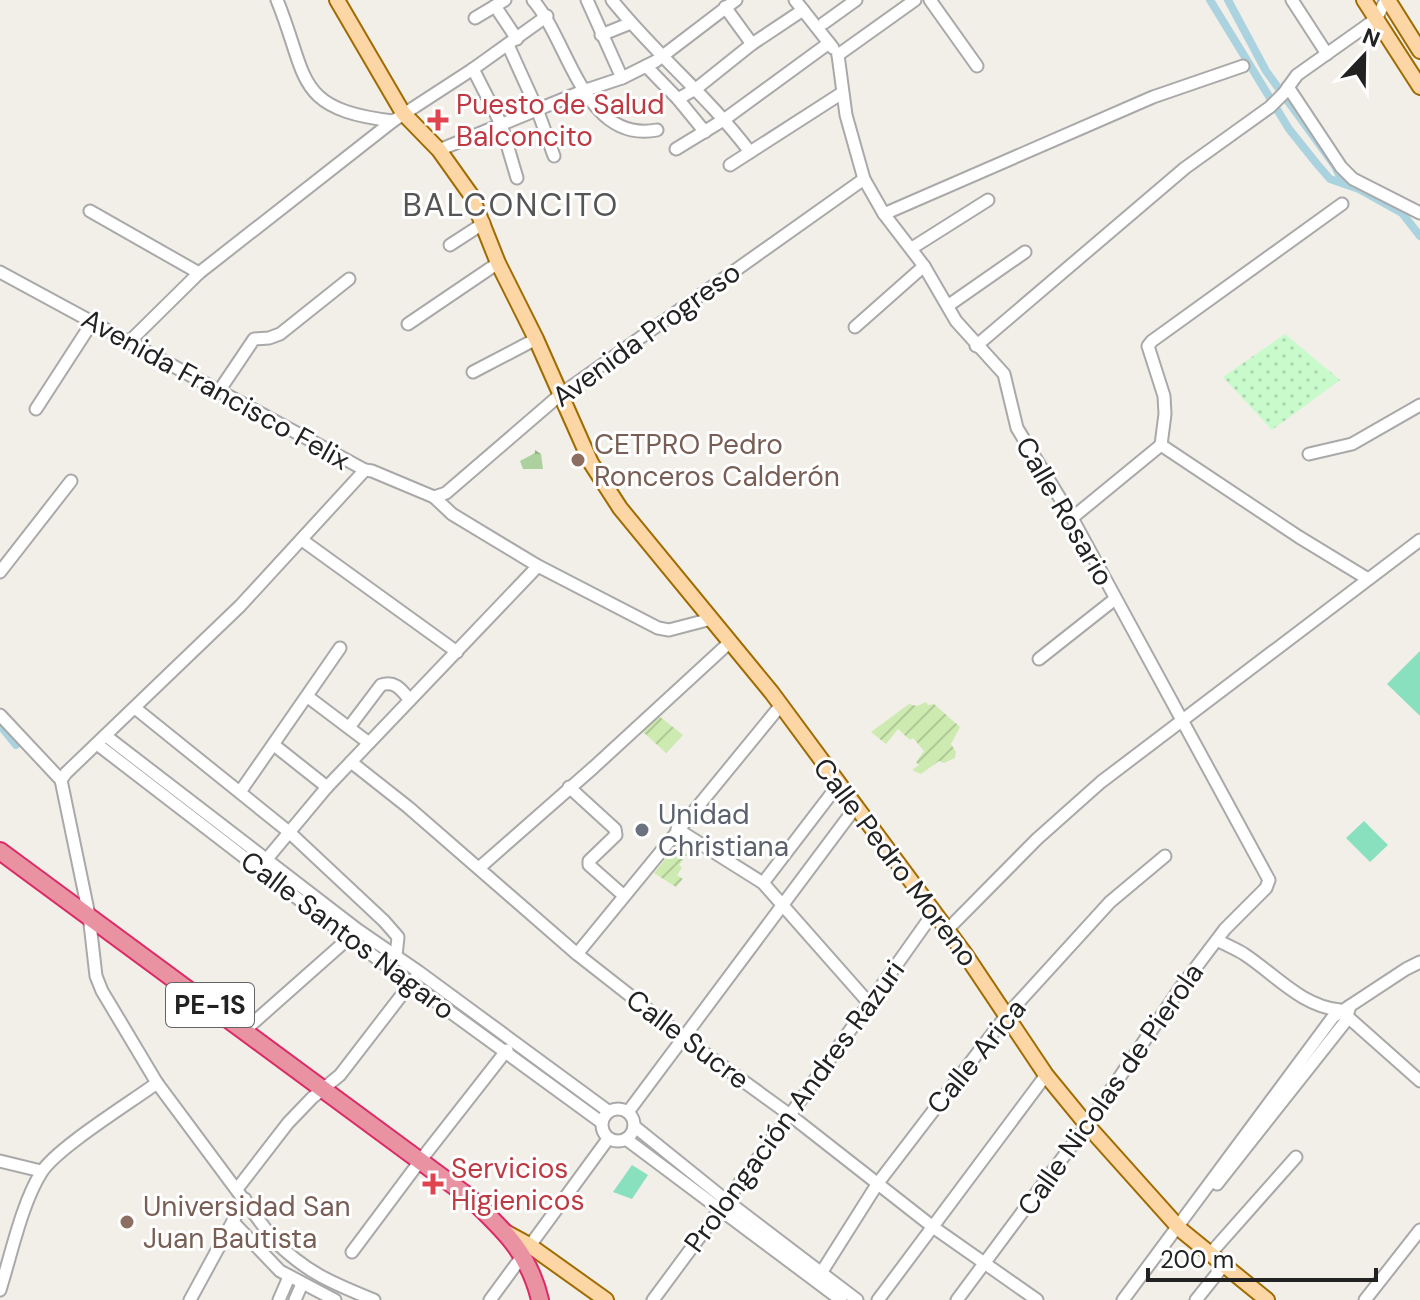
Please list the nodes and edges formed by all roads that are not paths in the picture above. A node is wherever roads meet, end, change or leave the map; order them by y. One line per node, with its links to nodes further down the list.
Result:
1 (277, 0): 41 (street)
2 (337, 0): 41 (main road, Calle Pedro Moreno)
3 (533, 0): 16 (street)
4 (587, 0): 21 (street)
5 (612, 0): 19 (street)
6 (736, 0): 15 (street)
7 (856, 0): 20 (street)
8 (915, 0): 27 (street)
9 (930, 0): 30 (street)
10 (1292, 0): 26 (street)
11 (1364, 0): 18 (main road)
12 (1387, 0): 18 (street); 25 (main road)
13 (500, 3): 17 (street); 22 (street)
14 (799, 5): 23 (street); 24 (street)
15 (725, 7): 24 (street); 28 (street)
16 (547, 16): 22 (street); 37 (street)
17 (475, 18)
18 (1376, 19): 26 (street); 34 (main road)
19 (631, 23): 21 (street); 28 (street)
20 (824, 23)
21 (601, 35): 33 (street)
22 (512, 42): 32 (street); 40 (street)
23 (829, 43): 27 (street); 42 (street)
24 (752, 44): 35 (street)
25 (1420, 51)
26 (1327, 54): 36 (street)
27 (838, 55): 38 (street, Calle Rosario)
28 (664, 56): 29 (street); 35 (street)
29 (646, 66): 33 (street); 39 (street)
30 (977, 66)
31 (1243, 66): 57 (street)
32 (473, 69): 41 (street); 43 (street)
33 (622, 78): 37 (street)
34 (1420, 87)
35 (697, 88): 39 (street); 42 (street)
36 (1286, 90): 56 (street); 73 (street)
37 (583, 91): 40 (street); 44 (street)
38 (842, 93): 48 (street); 52 (street, Calle Rosario)
39 (678, 99): 45 (street)
40 (537, 109): 43 (street); 49 (street)
41 (398, 117): 47 (main road, Calle Pedro Moreno); 65 (street)
42 (725, 119): 45 (street); 48 (street)
43 (501, 124): 47 (street); 51 (street)
44 (657, 130)
45 (705, 132): 46 (street)
46 (676, 149)
47 (439, 150): 58 (main road, Calle Pedro Moreno)
48 (750, 152): 50 (street)
49 (554, 156)
50 (730, 165)
51 (517, 178)
52 (864, 179): 57 (street, Calle Rosario); 76 (street, Avenida Progreso)
53 (988, 200): 60 (street)
54 (1342, 204): 79 (street)
55 (90, 211): 65 (street)
56 (1420, 213)
57 (884, 214): 60 (street, Calle Rosario)
58 (484, 223): 59 (street); 62 (main road, Calle Pedro Moreno)
59 (450, 245)
60 (912, 248): 63 (street, Calle Rosario)
61 (1025, 252): 67 (street)
62 (498, 263): 69 (street); 71 (main road, Calle Pedro Moreno)
63 (924, 266): 67 (street, Calle Rosario); 70 (street)
64 (0, 272): 68 (street, Avenida Francisco Felix)
65 (199, 273): 72 (street)
66 (349, 279): 75 (street)
67 (949, 305): 73 (street, Calle Rosario)
68 (93, 321): 72 (street, Avenida Francisco Felix); 78 (street)
69 (408, 324)
70 (855, 327)
71 (536, 339): 74 (street); 76 (main road, Calle Pedro Moreno)
72 (129, 342): 75 (street, Avenida Francisco Felix)
73 (976, 346): 84 (street, Calle Rosario)
74 (473, 372)
75 (219, 391): 81 (street, Avenida Francisco Felix)
76 (561, 394): 83 (street, Avenida Progreso); 91 (main road, Calle Pedro Moreno)
77 (1420, 405): 80 (street)
78 (36, 409)
79 (1161, 445): 84 (street); 89 (street)
80 (1309, 454)
81 (365, 470): 83 (street, Avenida Francisco Felix); 85 (street)
82 (71, 481): 88 (street)
83 (434, 497): 87 (street, Avenida Francisco Felix)
84 (1072, 518): 90 (street, Calle Rosario)
85 (302, 540): 94 (street); 99 (street)
86 (1420, 540): 89 (street)
87 (538, 566): 91 (street, Avenida Francisco Felix); 94 (street)
88 (0, 572)
89 (1368, 579): 101 (street)
90 (1115, 599): 95 (street); 101 (street, Calle Rosario)
91 (711, 619): 92 (main road, Calle Pedro Moreno)
92 (730, 642): 98 (main road, Calle Pedro Moreno); 110 (street)
93 (340, 648): 96 (street)
94 (457, 652): 97 (street)
95 (1039, 659)
96 (308, 697): 102 (street); 105 (street)
97 (410, 700): 102 (street); 104 (street)
98 (781, 705): 108 (main road, Calle Pedro Moreno); 113 (street)
99 (135, 708): 103 (street); 111 (street)
100 (0, 715): 107 (street)
101 (1181, 720): 120 (street, Calle Rosario); 126 (street)
102 (350, 726): 104 (street)
103 (102, 740): 107 (street); 117 (street, Calle Santos Nagaro)
104 (369, 743): 106 (street)
105 (274, 745): 109 (street); 111 (street)
106 (351, 762): 109 (street); 118 (street, Calle Sucre)
107 (61, 780): 124 (street)
108 (838, 785): 112 (main road, Calle Pedro Moreno); 119 (street)
109 (327, 787): 114 (street)
110 (569, 787): 118 (street); 121 (street)
111 (240, 792): 114 (street)
112 (859, 814): 122 (street); 123 (main road, Calle Pedro Moreno)
113 (677, 829): 119 (street); 121 (street)
114 (289, 832): 117 (street); 131 (street)
115 (0, 851): 124 (highway, PE-1S)
116 (1165, 856): 136 (street, Calle Arica)
117 (262, 865): 127 (street, Calle Santos Nagaro); 131 (street, Calle Santos Nagaro)
118 (479, 868): 129 (street, Calle Sucre)
119 (763, 883): 122 (street)
120 (1269, 883): 125 (street, Calle Nicolas de Pierola)
121 (623, 895): 129 (street)
122 (782, 904): 134 (street); 138 (street)
123 (934, 912): 126 (main road, Calle Pedro Moreno); 134 (street, Prolongación Andres Razuri)
124 (89, 915): 137 (highway, PE-1S); 143 (street)
125 (1225, 929): 128 (street, Calle Nicolas de Pierola); 130 (street)
126 (947, 930): 136 (main road, Calle Pedro Moreno)
127 (349, 938): 133 (street, Calle Santos Nagaro); 137 (street)
128 (1217, 940): 130 (street); 150 (street, Calle Nicolas de Pierola)
129 (577, 954): 138 (street, Calle Sucre)
130 (1245, 955): 135 (street)
131 (396, 956): 133 (street, Calle Santos Nagaro)
132 (1418, 960): 135 (street)
133 (415, 977): 139 (street, Calle Santos Nagaro); 140 (street, Calle Santos Nagaro); 144 (street)
134 (868, 1002): 148 (street, Prolongación Andres Razuri)
135 (1340, 1013): 142 (street); 145 (street); 163 (street)
136 (1006, 1016): 141 (main road, Calle Pedro Moreno); 158 (street, Calle Arica)
137 (244, 1031): 144 (highway, PE-1S)
138 (684, 1037): 147 (street); 148 (street, Calle Sucre)
139 (514, 1042): 140 (street); 146 (street, Calle Santos Nagaro)
140 (505, 1053): 149 (street, Calle Santos Nagaro); 156 (street)
141 (1046, 1075): 150 (main road, Calle Pedro Moreno); 162 (street)
142 (1420, 1081)
143 (157, 1083): 157 (street); 159 (street)
144 (322, 1088): 156 (highway, PE-1S); 159 (street)
145 (1420, 1091)
146 (608, 1111): 147 (street); 149 (street)
147 (628, 1112): 151 (street)
148 (790, 1115): 158 (street, Calle Sucre); 160 (street, Prolongación Andres Razuri)
149 (601, 1122): 152 (street)
150 (1087, 1125): 163 (main road, Calle Pedro Moreno); 168 (street, Calle Nicolas de Pierola)
151 (634, 1126): 153 (street); 160 (street)
152 (608, 1139): 153 (street); 165 (street)
153 (626, 1139): 160 (street)
154 (1296, 1157): 167 (street)
155 (0, 1161): 157 (street)
156 (420, 1161): 165 (highway, PE-1S); 166 (street)
157 (41, 1171): 173 (street)
158 (878, 1183): 162 (street, Calle Sucre); 170 (street, Calle Arica)
159 (241, 1194): 161 (street); 178 (street)
160 (723, 1206): 170 (street); 182 (street, Prolongación Andres Razuri)
161 (233, 1222): 171 (street); 174 (street)
162 (933, 1227): 168 (street, Calle Sucre); 185 (street)
163 (1179, 1228): 167 (main road, Calle Pedro Moreno); 188 (street); 189 (street)
164 (1420, 1230): 192 (street)
165 (526, 1249): 179 (street); 180 (highway, PE-1S); 181 (main road)
166 (352, 1252)
167 (1210, 1254): 169 (main road, Calle Pedro Moreno)
168 (984, 1263): 186 (street, Calle Nicolas de Pierola); 187 (street, Calle Sucre)
169 (1224, 1265): 190 (street); 191 (main road, Calle Pedro Moreno)
170 (819, 1276): 183 (street); 184 (street)
171 (289, 1277): 172 (street); 175 (street)
172 (302, 1284): 176 (street); 177 (street)
173 (0, 1290)
174 (190, 1300)
175 (279, 1300)
176 (295, 1300)
177 (335, 1300)
178 (374, 1300)
179 (490, 1300)
180 (540, 1300)
181 (606, 1300)
182 (653, 1300)
183 (841, 1300)
184 (857, 1300)
185 (878, 1300)
186 (957, 1300)
187 (1037, 1300)
188 (1123, 1300)
189 (1131, 1300)
190 (1196, 1300)
191 (1267, 1300)
192 (1365, 1300)

